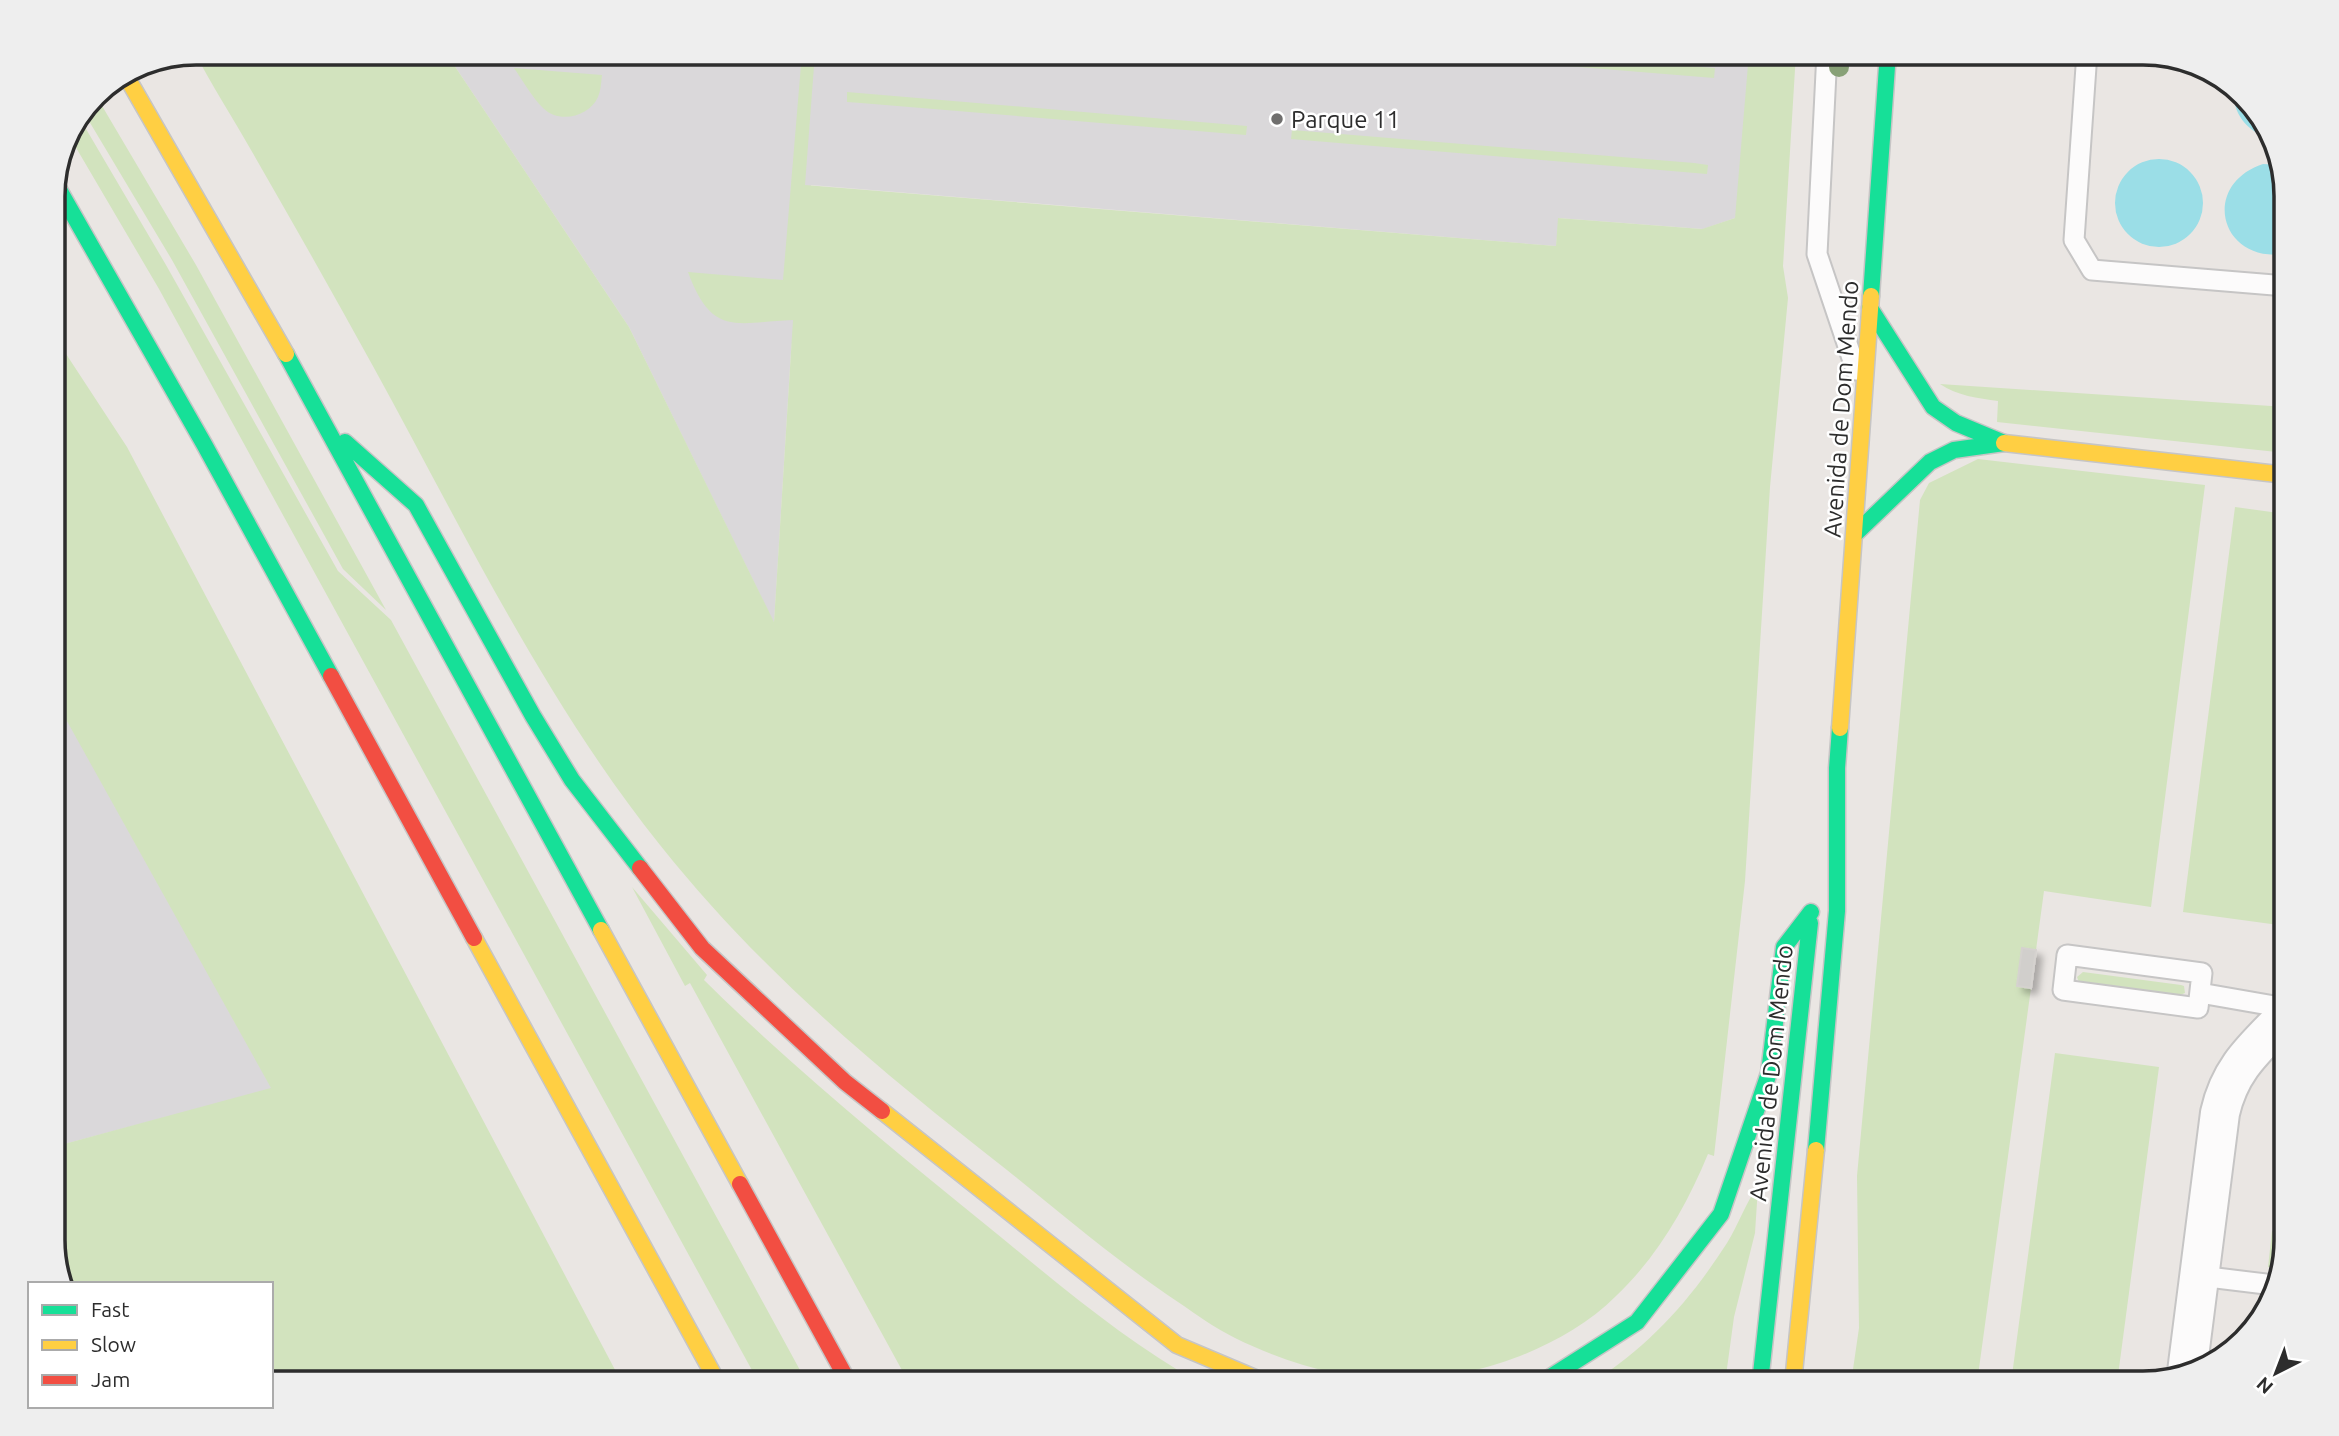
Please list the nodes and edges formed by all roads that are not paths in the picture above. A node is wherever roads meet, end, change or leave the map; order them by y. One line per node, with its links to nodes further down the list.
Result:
1 (1825, 65): 8 (lane)
2 (1887, 65): 7 (main road, Avenida de Dom Mendo)
3 (2086, 65): 6 (lane)
4 (130, 82): 9 (main road)
5 (65, 200): 21 (main road)
6 (2274, 285)
7 (1870, 308): 8 (main road, Avenida de Dom Mendo); 10 (main road)
8 (1865, 396): 12 (main road, Avenida de Dom Mendo)
9 (324, 424): 22 (main road); 23 (main road)
10 (2004, 443): 11 (main road); 12 (main road)
11 (2274, 474)
12 (1855, 534): 13 (main road, Avenida de Dom Mendo)
13 (1837, 768): 14 (main road, Avenida de Dom Mendo); 26 (main road, Avenida de Dom Mendo)
14 (1820, 860)
15 (2200, 993): 15 (lane); 16 (lane)
16 (2274, 1006)
17 (2274, 1029): 18 (street)
18 (2200, 1276): 19 (lane); 20 (street)
19 (2266, 1284)
20 (2188, 1363)
21 (711, 1371)
22 (842, 1371)
23 (1237, 1371)
24 (1561, 1371): 25 (main road, Avenida de Dom Mendo)
25 (1761, 1371)
26 (1794, 1371)

